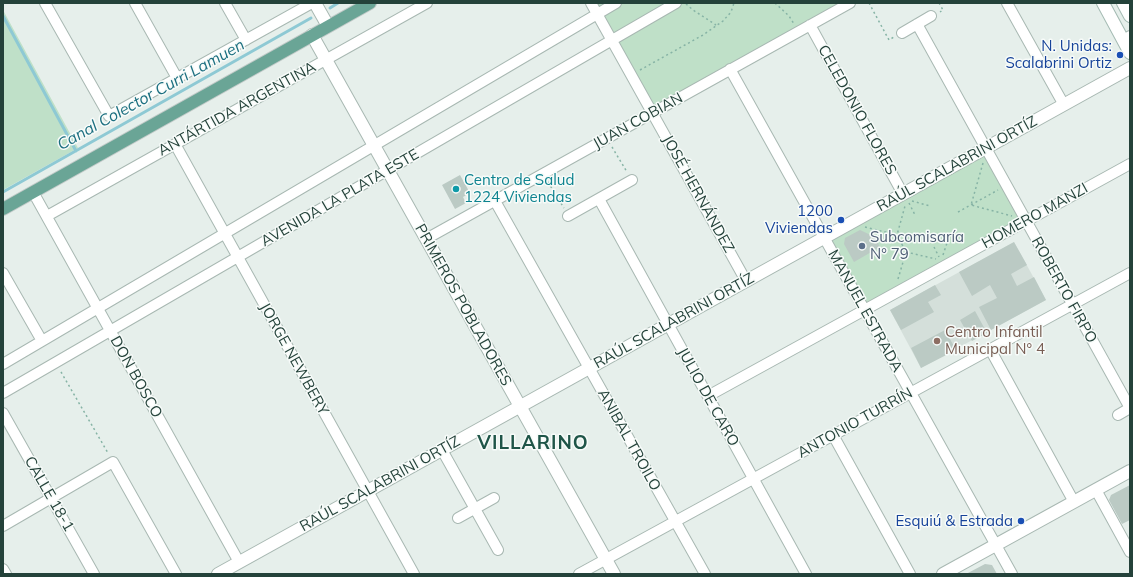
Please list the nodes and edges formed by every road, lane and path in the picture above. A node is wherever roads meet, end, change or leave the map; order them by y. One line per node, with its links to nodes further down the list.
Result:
1 (45, 3): 37 (street)
2 (135, 3): 37 (street)
3 (225, 3): 30 (street)
4 (312, 3): 30 (street)
5 (315, 3): 24 (street)
6 (370, 3): 24 (main road)
7 (427, 3): 33 (street, ANTÁRTIDA ARGENTINA)
8 (591, 3): 19 (street, JOSÉ HERNÁNDEZ)
9 (616, 3): 19 (street, AVENIDA LA PLATA ESTE)
10 (676, 3): 31 (street, AVENIDA LA PLATA ESTE)
11 (684, 3): 25 (path)
12 (734, 3): 25 (path)
13 (776, 3): 26 (path)
14 (850, 3): 23 (street, JUAN COBIAN)
15 (869, 3): 27 (path)
16 (1007, 3): 38 (street)
17 (1103, 3): 29 (street)
18 (1123, 3): 21 (street)
19 (598, 14): 31 (street, JOSÉ HERNÁNDEZ); 42 (street, AVENIDA LA PLATA ESTE)
20 (931, 16): 22 (street)
21 (1130, 16)
22 (916, 24): 27 (street); 43 (street, ROBERTO FIRPO)
23 (810, 25): 35 (street, JUAN COBIAN); 50 (street, CELEDONIO FLORES)
24 (328, 26): 28 (main road)
25 (716, 26): 36 (path)
26 (796, 26)
27 (902, 33)
28 (312, 35): 33 (street, PRIMEROS POBLADORES); 49 (main road)
29 (1126, 38): 32 (street)
30 (246, 40): 37 (street)
31 (612, 40): 39 (street, JOSÉ HERNÁNDEZ); 45 (street, AVENIDA LA PLATA ESTE)
32 (1130, 52)
33 (326, 60): 41 (street, ANTÁRTIDA ARGENTINA); 42 (street, PRIMEROS POBLADORES)
34 (1130, 68): 38 (street, RAÚL SCALABRINI ORTÍZ)
35 (730, 70): 39 (street, JUAN COBIAN); 64 (street, MANUEL ESTRADA)
36 (638, 71)
37 (177, 78)
38 (1064, 105): 43 (street, RAÚL SCALABRINI ORTÍZ)
39 (653, 113): 40 (street, JUAN COBIAN); 75 (street, JOSÉ HERNÁNDEZ)
40 (607, 138): 46 (street, JUAN COBIAN); 47 (path)
41 (174, 144): 58 (street, ANTÁRTIDA ARGENTINA); 62 (street, JORGE NEWBERY)
42 (374, 146): 45 (street, PRIMEROS POBLADORES); 62 (street, AVENIDA LA PLATA ESTE)
43 (985, 153): 50 (street, RAÚL SCALABRINI ORTÍZ); 53 (path); 60 (street, ROBERTO FIRPO)
44 (1130, 164): 60 (street, HOMERO MANZI)
45 (388, 170): 66 (street, PRIMEROS POBLADORES); 71 (street, AVENIDA LA PLATA ESTE)
46 (543, 174): 52 (street, JUAN COBIAN); 59 (path)
47 (632, 180): 51 (street)
48 (1001, 188): 53 (path)
49 (33, 192): 55 (main road); 58 (street, DON BOSCO)
50 (905, 197): 54 (path); 57 (path); 63 (path); 64 (street, RAÚL SCALABRINI ORTÍZ)
51 (599, 198): 59 (street); 80 (street, JULIO DE CARO)
52 (495, 201): 66 (street, JUAN COBIAN); 86 (street, ANIBAL TROILO)
53 (971, 205): 56 (path); 60 (path)
54 (930, 206)
55 (3, 209)
56 (958, 212)
57 (915, 215)
58 (47, 216): 78 (street, DON BOSCO)
59 (568, 216)
60 (1021, 219): 77 (street, ROBERTO FIRPO); 79 (street, HOMERO MANZI)
61 (860, 226): 63 (path)
62 (224, 234): 71 (street, JORGE NEWBERY); 78 (street, AVENIDA LA PLATA ESTE)
63 (897, 235): 68 (path)
64 (824, 238): 75 (street, RAÚL SCALABRINI ORTÍZ); 79 (street, MANUEL ESTRADA)
65 (912, 238): 68 (path)
66 (426, 239): 90 (street, PRIMEROS POBLADORES)
67 (948, 240): 72 (path)
68 (902, 244): 70 (path)
69 (934, 247): 72 (path)
70 (906, 252): 72 (path); 76 (path)
71 (237, 257): 81 (street, AVENIDA LA PLATA ESTE); 100 (street, JORGE NEWBERY)
72 (941, 260)
73 (3, 273): 82 (street)
74 (1130, 273): 77 (street, ANTONIO TURRÍN)
75 (746, 281): 80 (street, RAÚL SCALABRINI ORTÍZ)
76 (897, 285)
77 (1072, 304): 83 (street, ANTONIO TURRÍN); 91 (street, ROBERTO FIRPO)
78 (98, 308): 81 (street, DON BOSCO); 82 (street, AVENIDA LA PLATA ESTE)
79 (864, 310): 88 (street, MANUEL ESTRADA); 89 (street, HOMERO MANZI)
80 (668, 324): 86 (street, RAÚL SCALABRINI ORTÍZ); 89 (street, JULIO DE CARO)
81 (110, 331): 84 (street, AVENIDA LA PLATA ESTE); 112 (street, DON BOSCO)
82 (42, 341): 85 (street, AVENIDA LA PLATA ESTE)
83 (990, 349): 88 (street, ANTONIO TURRÍN); 103 (street)
84 (56, 362): 87 (street, AVENIDA LA PLATA ESTE); 96 (path)
85 (3, 364)
86 (589, 368): 90 (street, RAÚL SCALABRINI ORTÍZ); 106 (street, ANIBAL TROILO)
87 (3, 393)
88 (911, 393): 94 (street, ANTONIO TURRÍN); 108 (street, MANUEL ESTRADA)
89 (708, 396): 98 (street, JULIO DE CARO)
90 (520, 406): 95 (street, RAÚL SCALABRINI ORTÍZ); 111 (street, PRIMEROS POBLADORES)
91 (1130, 408): 93 (street)
92 (3, 414): 101 (street, CALLE 18-1)
93 (1118, 415)
94 (833, 435): 98 (street, ANTONIO TURRÍN); 123 (street)
95 (442, 450): 100 (street, RAÚL SCALABRINI ORTÍZ); 104 (street)
96 (113, 462): 101 (street); 116 (street)
97 (1130, 471): 99 (street)
98 (753, 479): 106 (street, ANTONIO TURRÍN); 122 (street, JULIO DE CARO)
99 (1096, 490): 103 (street); 110 (street)
100 (367, 491): 112 (street, RAÚL SCALABRINI ORTÍZ); 118 (street, JORGE NEWBERY)
101 (51, 498): 107 (street); 115 (street, CALLE 18-1)
102 (494, 498): 104 (street)
103 (1074, 502): 108 (street)
104 (475, 508): 105 (street); 109 (street)
105 (458, 518)
106 (676, 521): 111 (street, ANTONIO TURRÍN); 121 (street, ANIBAL TROILO)
107 (3, 526)
108 (996, 545): 124 (street); 125 (street, MANUEL ESTRADA)
109 (498, 550)
110 (1130, 552)
111 (606, 560): 119 (street, ANTONIO TURRÍN); 120 (street, PRIMEROS POBLADORES)
112 (239, 562): 117 (street, RAÚL SCALABRINI ORTÍZ)
113 (3, 569): 114 (street)
114 (6, 574)
115 (94, 574)
116 (176, 574)
117 (218, 574)
118 (414, 574)
119 (579, 574)
120 (614, 574)
121 (705, 574)
122 (806, 574)
123 (910, 574)
124 (943, 574)
125 (1012, 574)

